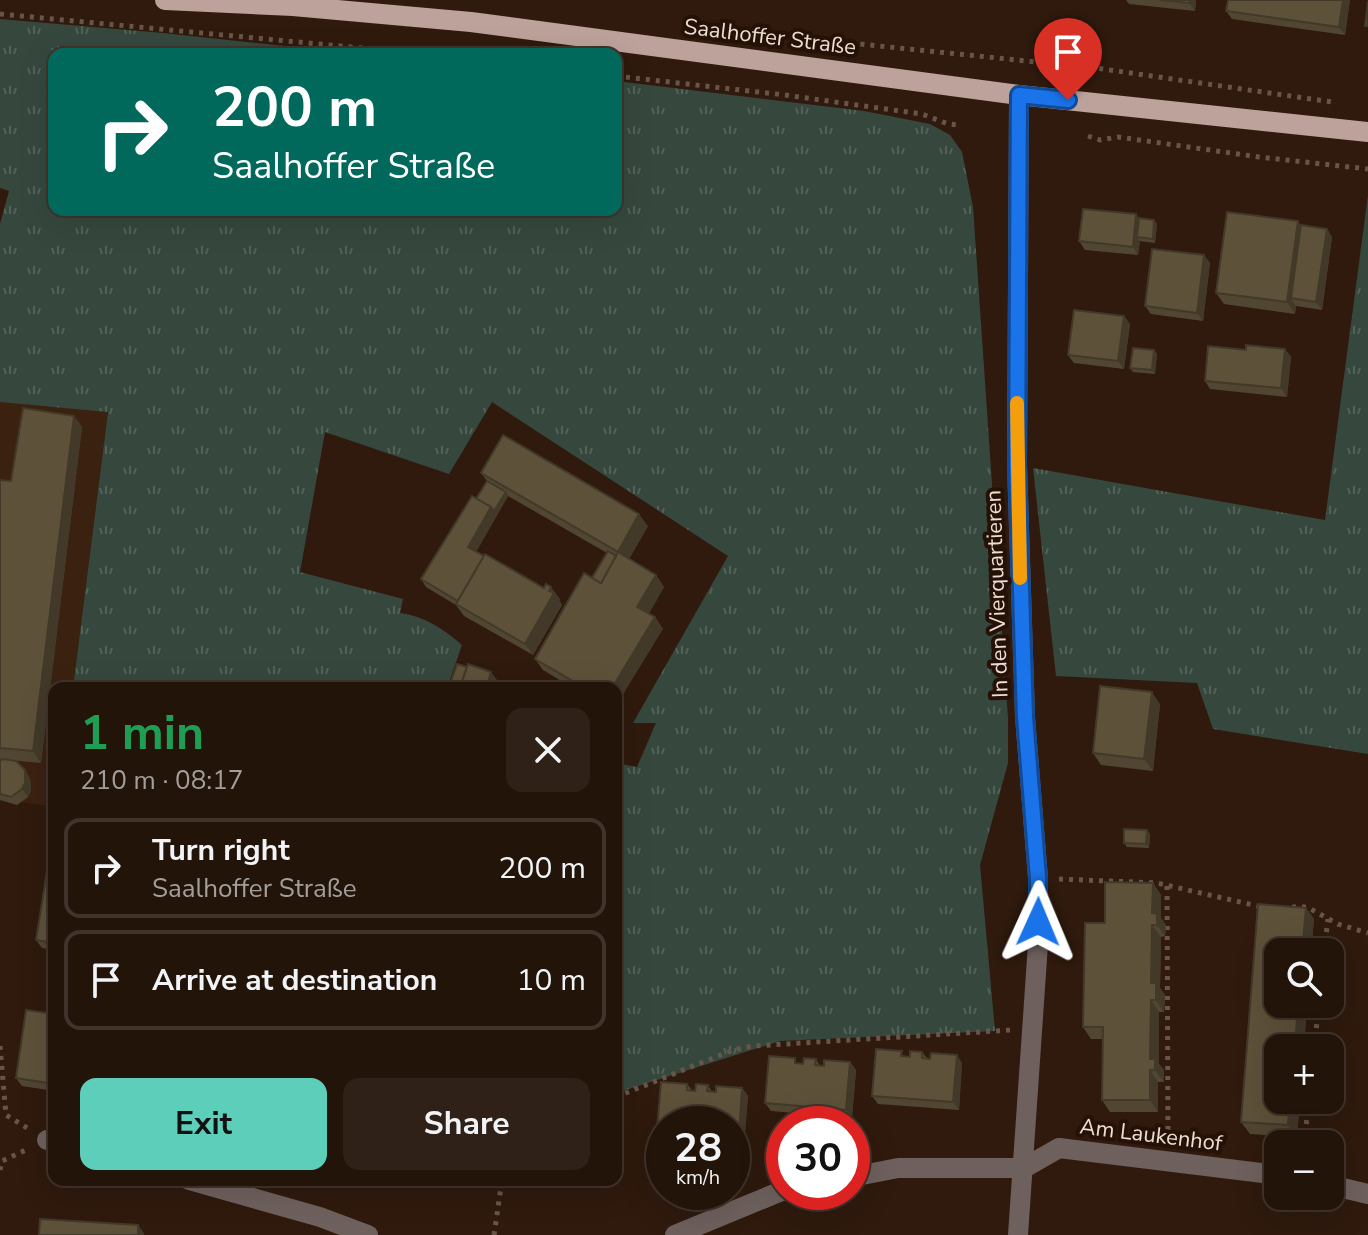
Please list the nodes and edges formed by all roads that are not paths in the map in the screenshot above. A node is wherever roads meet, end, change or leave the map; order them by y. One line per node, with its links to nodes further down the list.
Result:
1 (165, 0): 2 (main road, Saalhoffer Straße)
2 (1019, 95): 3 (main road, Saalhoffer Straße); 4 (street, In den Vierquartieren)
3 (1368, 132)
4 (1024, 1168): 5 (street); 6 (street, Am Laukenhof); 13 (street, In den Vierquartieren)
5 (870, 1173)
6 (1264, 1173)
7 (210, 1186): 11 (street)
8 (1344, 1188): 9 (street)
9 (1368, 1194)
10 (766, 1197): 12 (street)
11 (368, 1235)
12 (675, 1235)
13 (1018, 1235)

